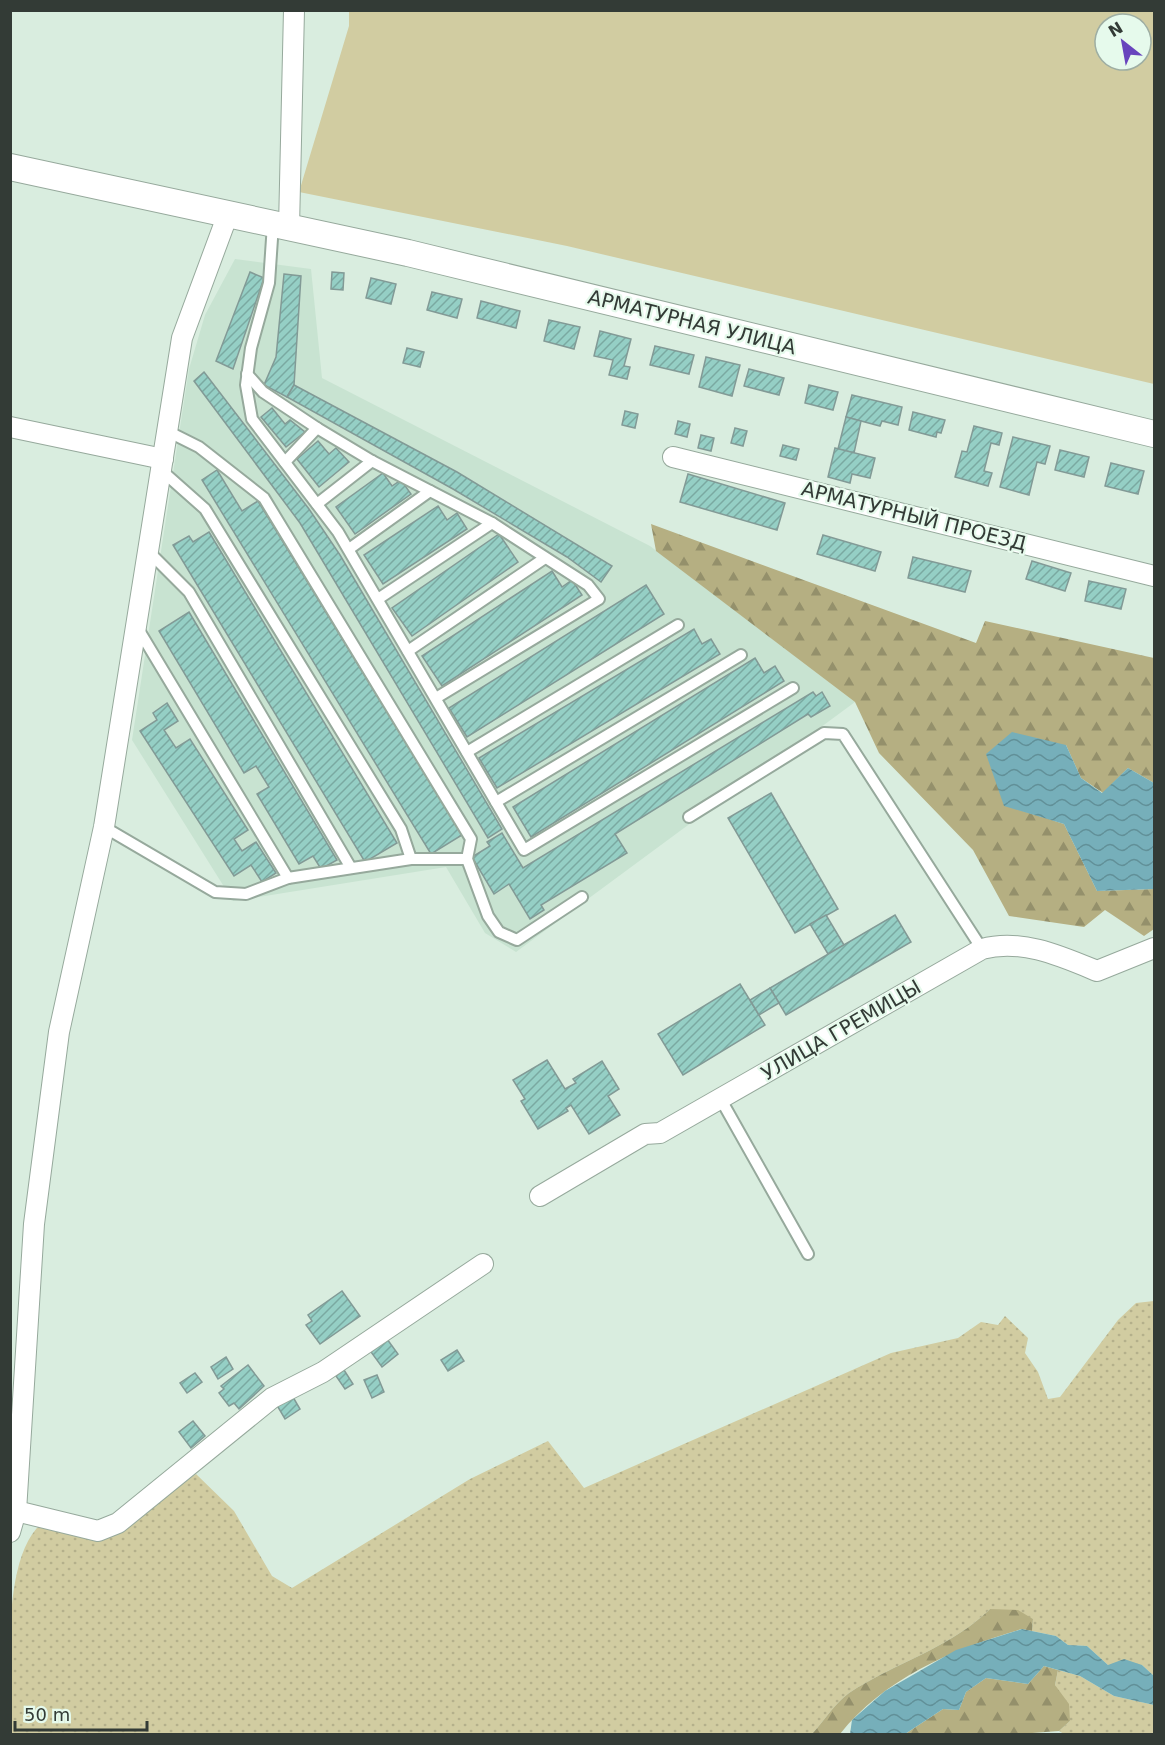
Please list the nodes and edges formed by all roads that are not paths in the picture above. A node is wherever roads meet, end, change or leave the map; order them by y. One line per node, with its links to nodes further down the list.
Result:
1 (294, 10): 4 (street)
2 (10, 167): 3 (street, АРМАТУРНАЯ УЛИЦА)
3 (228, 214): 4 (street, АРМАТУРНАЯ УЛИЦА); 8 (street)
4 (281, 226): 5 (lane); 9 (street, АРМАТУРНАЯ УЛИЦА)
5 (247, 374): 7 (lane); 12 (lane)
6 (10, 427): 13 (street)
7 (317, 428): 11 (lane); 12 (lane)
8 (167, 431): 13 (street); 33 (lane)
9 (1155, 434)
10 (673, 457): 20 (street, АРМАТУРНЫЙ ПРОЕЗД)
11 (372, 460): 14 (lane); 15 (lane)
12 (285, 462): 15 (lane)
13 (162, 465): 18 (street); 32 (lane)
14 (430, 491): 16 (lane); 17 (lane)
15 (317, 504): 17 (lane)
16 (492, 523): 19 (lane); 21 (lane)
17 (349, 549): 21 (lane)
18 (148, 551): 23 (street); 34 (lane)
19 (545, 558): 24 (lane); 27 (lane)
20 (1155, 576)
21 (378, 599): 24 (lane)
22 (678, 625): 28 (lane)
23 (136, 626): 31 (street); 35 (lane)
24 (408, 651): 27 (lane)
25 (741, 655): 29 (lane)
26 (793, 688): 29 (lane)
27 (436, 698): 28 (lane)
28 (467, 752): 29 (lane)
29 (496, 802)
30 (689, 817): 38 (lane)
31 (104, 827): 35 (lane); 43 (street)
32 (411, 859): 33 (lane); 34 (lane)
33 (467, 859): 36 (lane)
34 (351, 868): 35 (lane)
35 (288, 878)
36 (582, 897)
37 (1155, 948): 38 (street, УЛИЦА ГРЕМИЦЫ)
38 (982, 949): 39 (street, УЛИЦА ГРЕМИЦЫ)
39 (720, 1098): 40 (street, УЛИЦА ГРЕМИЦЫ); 41 (lane)
40 (540, 1196)
41 (808, 1254)
42 (483, 1264): 43 (street)
43 (16, 1511): 44 (street)
44 (10, 1532)

